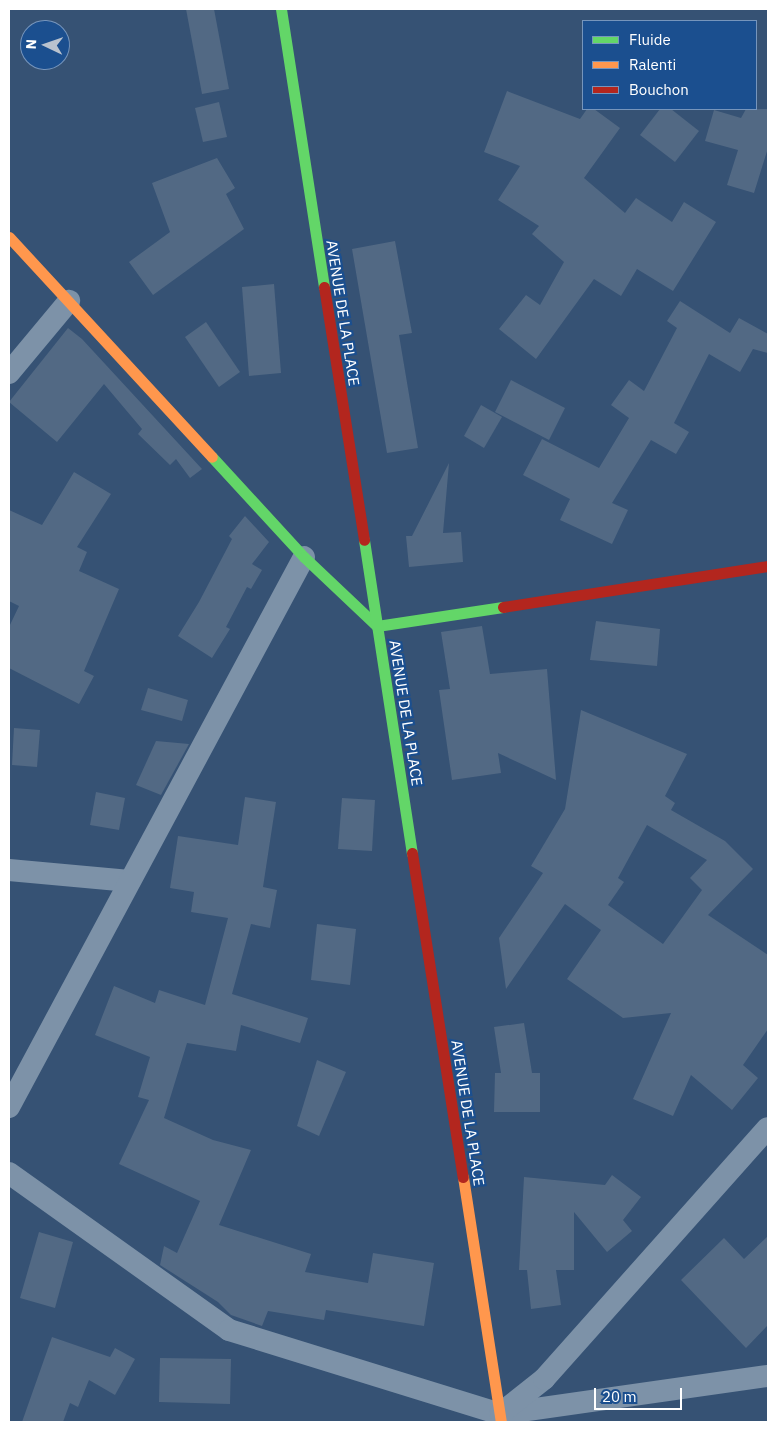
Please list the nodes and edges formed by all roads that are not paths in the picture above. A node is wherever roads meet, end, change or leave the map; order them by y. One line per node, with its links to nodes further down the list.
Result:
1 (281, 9): 7 (street, AVENUE DE LA PLACE)
2 (9, 237): 3 (street)
3 (69, 301): 4 (street); 5 (street)
4 (9, 373)
5 (304, 557): 7 (street); 9 (street)
6 (768, 566): 7 (street)
7 (377, 626): 14 (street, AVENUE DE LA PLACE)
8 (9, 870): 9 (street)
9 (130, 881): 10 (street)
10 (9, 1107)
11 (768, 1128): 14 (street)
12 (9, 1174): 14 (street)
13 (768, 1376): 14 (street)
14 (499, 1419)

